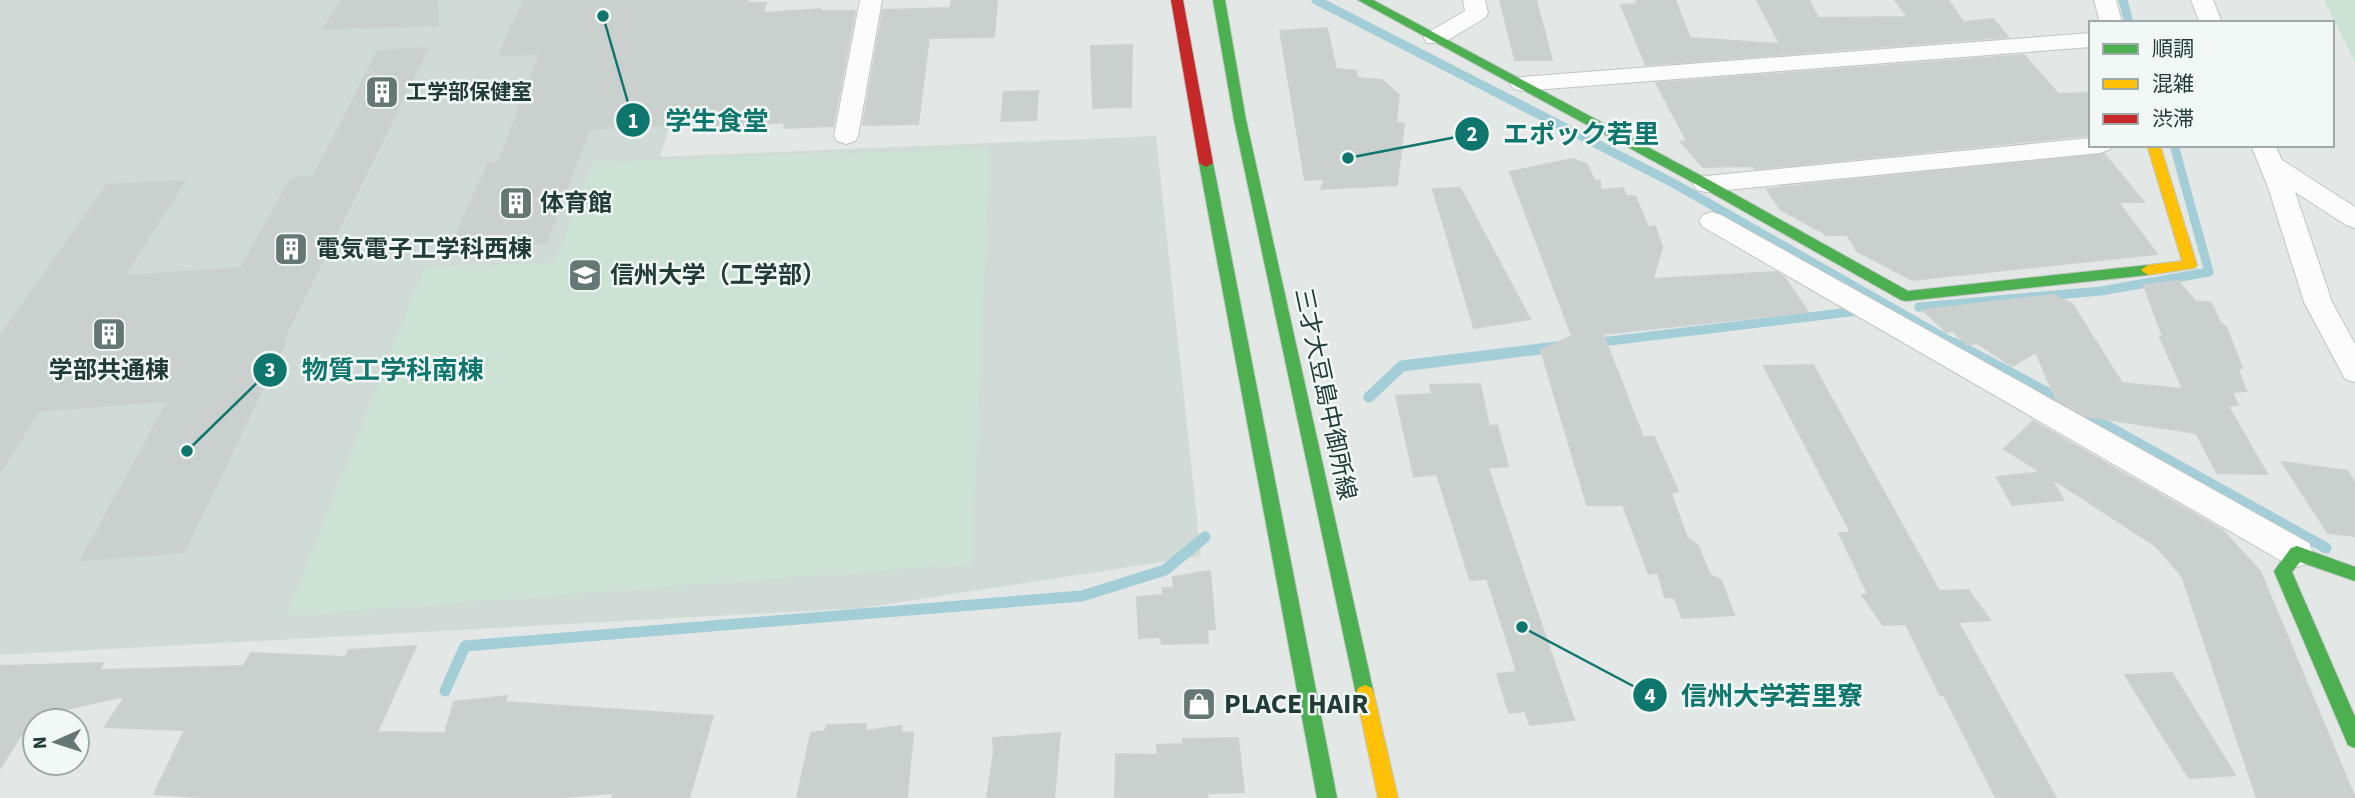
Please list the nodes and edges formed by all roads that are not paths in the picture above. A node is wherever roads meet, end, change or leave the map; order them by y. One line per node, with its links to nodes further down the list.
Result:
1 (871, 0): 13 (street)
2 (1177, 0): 24 (main road)
3 (1219, 0): 25 (main road, 三才大豆島中御所線)
4 (1364, 0): 10 (main road)
5 (1474, 0): 10 (street)
6 (2105, 0): 8 (street)
7 (2202, 0): 9 (street)
8 (2110, 21)
9 (2210, 21)
10 (1435, 38): 12 (main road)
11 (2089, 40): 12 (street)
12 (1522, 84): 17 (main road)
13 (846, 136)
14 (2089, 146): 17 (street)
15 (2154, 147): 17 (main road)
16 (2268, 155): 18 (street); 20 (street)
17 (1706, 184)
18 (2355, 219)
19 (1712, 221): 21 (street)
20 (2355, 371)
21 (2297, 553): 22 (main road); 23 (main road)
22 (2355, 574)
23 (2355, 739)
24 (1327, 798)
25 (1388, 798)

